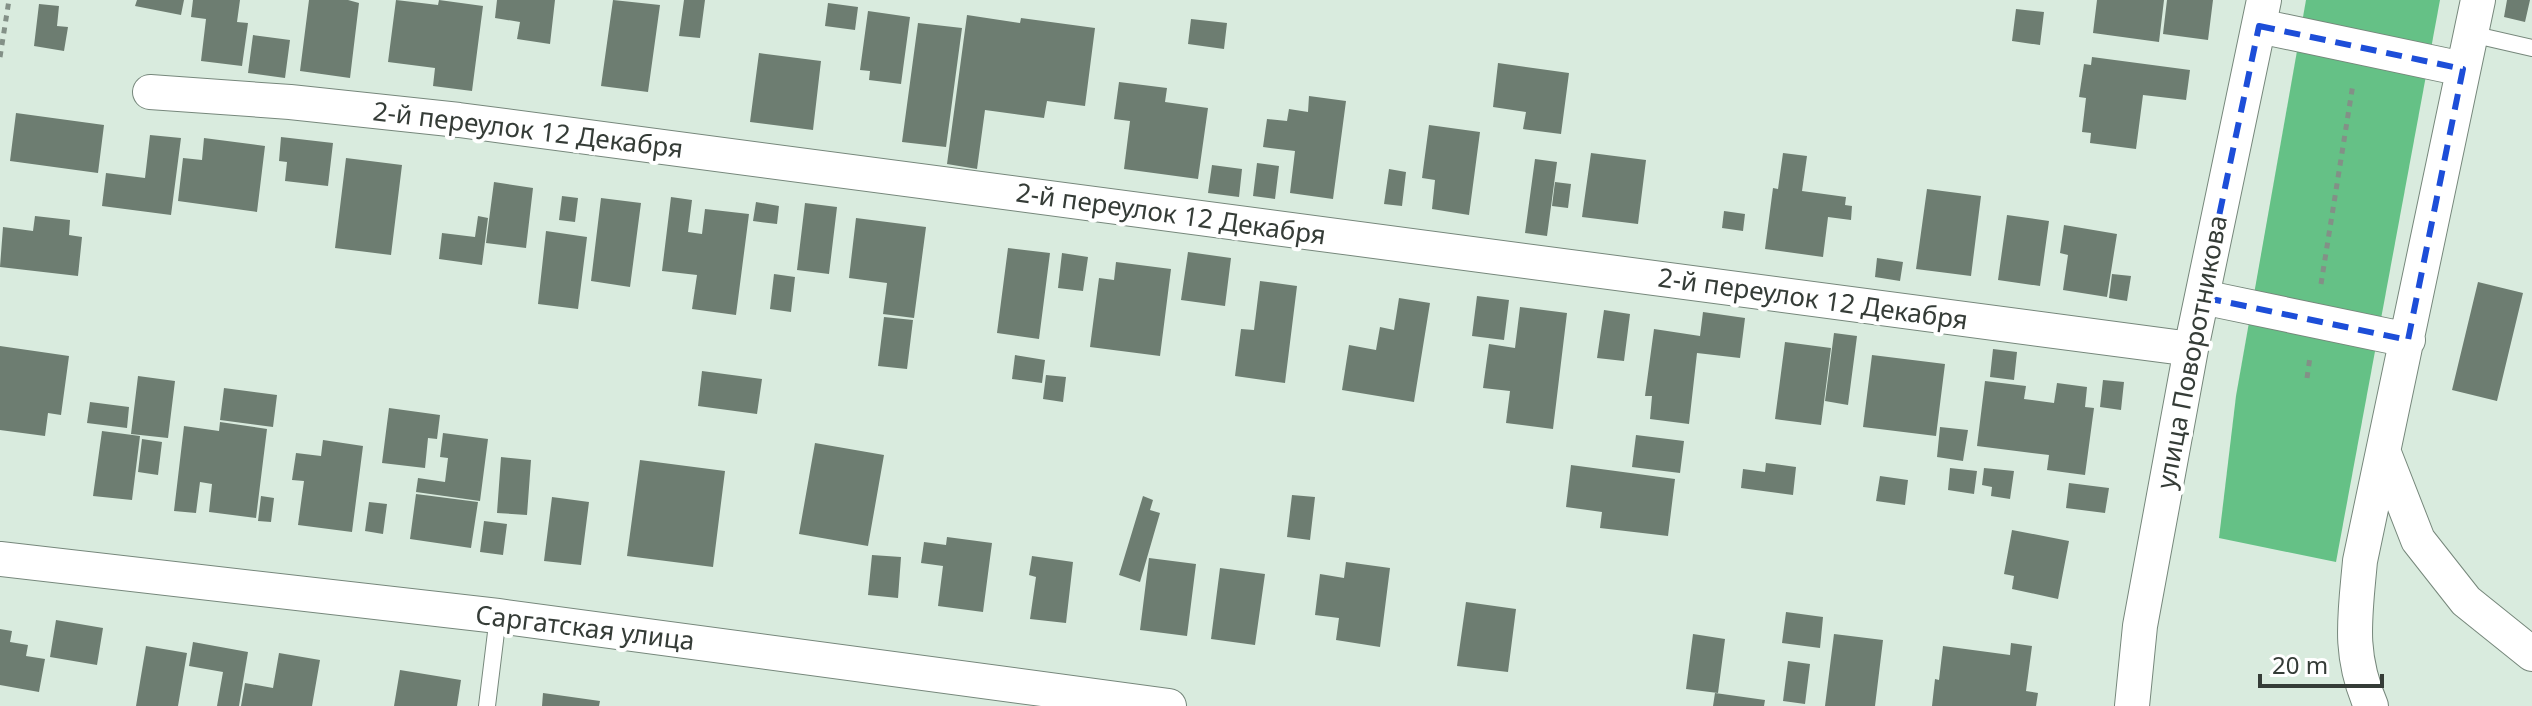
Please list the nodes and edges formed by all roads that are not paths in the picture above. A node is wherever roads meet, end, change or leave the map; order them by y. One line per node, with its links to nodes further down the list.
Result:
1 (2478, 0): 3 (street)
2 (2262, 13): 5 (street); 7 (street, улица Поворотникова)
3 (2471, 34): 4 (lane); 5 (street)
4 (2532, 48)
5 (2463, 69): 8 (street)
6 (150, 92): 9 (street, 2-й переулок 12 Декабря)
7 (2202, 297): 8 (street); 9 (street, улица Поворотникова)
8 (2408, 340): 10 (street)
9 (2191, 349): 16 (street, улица Поворотникова)
10 (2384, 453): 13 (street); 17 (street)
11 (0, 559): 12 (street, Саргатская улица)
12 (498, 616): 14 (lane); 15 (street, Саргатская улица)
13 (2532, 654)
14 (487, 706)
15 (1169, 706)
16 (2132, 706)
17 (2371, 706)

